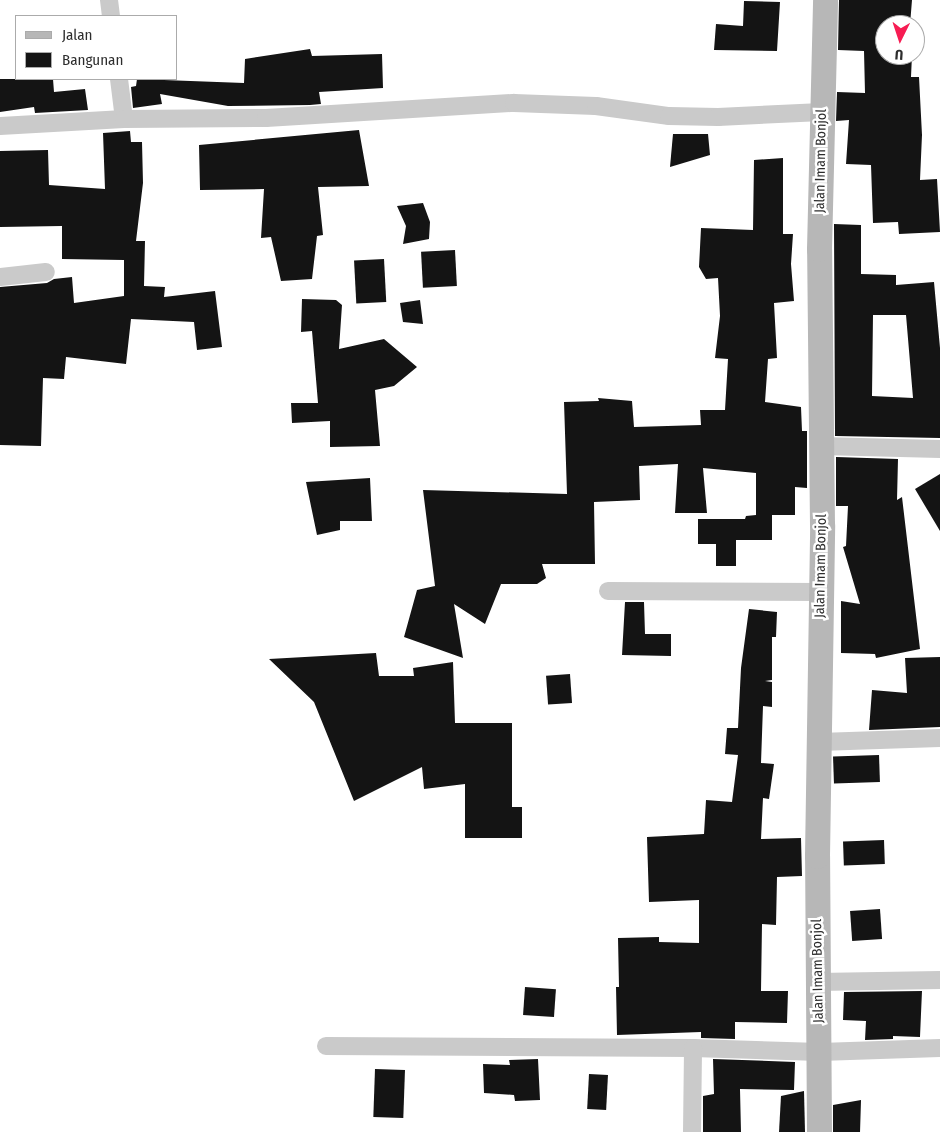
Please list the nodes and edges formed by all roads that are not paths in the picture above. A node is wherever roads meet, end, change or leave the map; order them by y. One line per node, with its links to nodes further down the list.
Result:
1 (110, 0): 3 (street)
2 (825, 0): 5 (main road, Jalan Imam Bonjol)
3 (112, 15)
4 (119, 80): 6 (street)
5 (822, 112): 6 (street); 10 (main road, Jalan Imam Bonjol)
6 (124, 119): 7 (street)
7 (0, 126)
8 (46, 272): 9 (street)
9 (0, 277)
10 (821, 446): 11 (street); 13 (main road, Jalan Imam Bonjol)
11 (940, 449)
12 (608, 591): 13 (street)
13 (821, 592): 15 (main road, Jalan Imam Bonjol)
14 (940, 738): 15 (street)
15 (819, 742): 17 (main road, Jalan Imam Bonjol)
16 (940, 980): 17 (street)
17 (817, 982): 21 (main road, Jalan Imam Bonjol)
18 (326, 1046): 19 (street)
19 (693, 1048): 21 (street); 22 (street)
20 (940, 1048): 21 (street)
21 (820, 1052): 23 (main road, Jalan Imam Bonjol)
22 (692, 1132)
23 (819, 1132)

